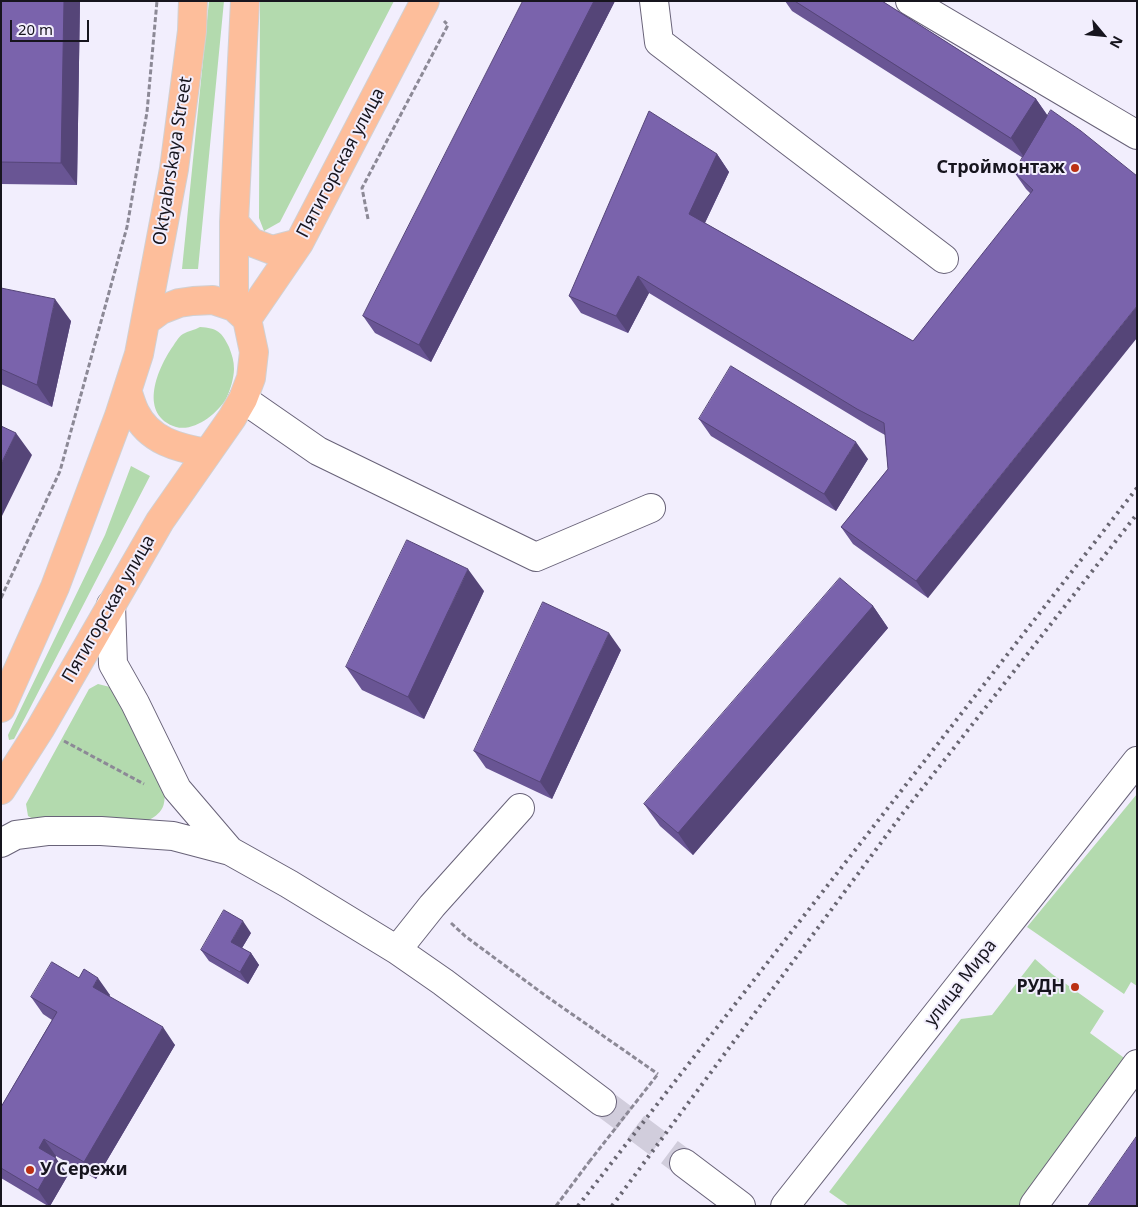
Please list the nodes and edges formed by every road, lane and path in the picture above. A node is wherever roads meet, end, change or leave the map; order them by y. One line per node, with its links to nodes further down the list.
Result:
1 (157, 1): 18 (path)
2 (193, 1): 13 (main road, Oktyabrskaya Street)
3 (245, 1): 9 (main road)
4 (654, 1): 11 (street)
5 (910, 1): 7 (street)
6 (425, 2): 8 (path); 10 (main road, Пятигорская улица)
7 (1137, 135)
8 (368, 219)
9 (234, 222): 10 (main road); 12 (main road)
10 (299, 244): 12 (main road, Пятигорская улица)
11 (944, 259)
12 (240, 313): 13 (main road); 15 (main road)
13 (146, 321): 14 (main road)
14 (128, 393): 16 (main road); 20 (main road)
15 (243, 400): 16 (main road); 17 (street)
16 (214, 442): 19 (main road, Пятигорская улица)
17 (651, 508)
18 (1, 598)
19 (111, 606): 21 (main road, Пятигорская улица); 23 (street)
20 (1, 708)
21 (40, 728): 23 (path); 24 (main road, Пятигорская улица)
22 (1137, 761): 35 (street, улица Мира)
23 (177, 789): 27 (street)
24 (1, 790)
25 (520, 808): 28 (street)
26 (1, 843): 27 (street)
27 (230, 851): 29 (street)
28 (432, 906): 29 (street); 33 (path, bridge)
29 (397, 950): 31 (street)
30 (1137, 1064): 36 (street)
31 (602, 1102)
32 (684, 1163): 34 (street)
33 (556, 1206)
34 (741, 1206)
35 (785, 1206)
36 (1035, 1206)

